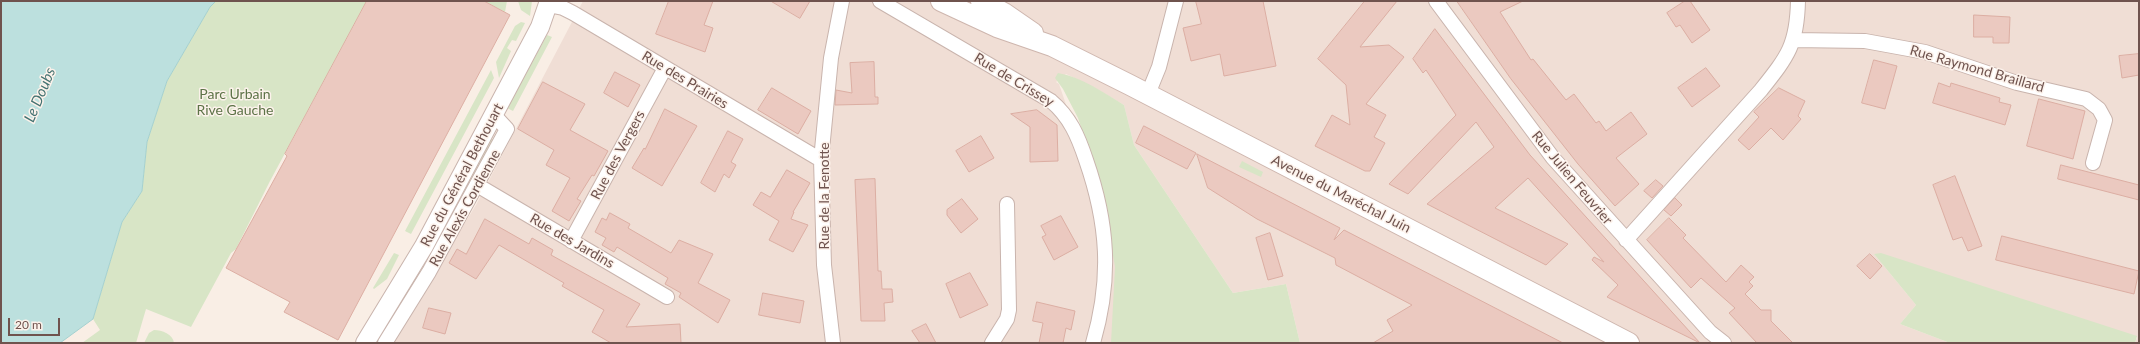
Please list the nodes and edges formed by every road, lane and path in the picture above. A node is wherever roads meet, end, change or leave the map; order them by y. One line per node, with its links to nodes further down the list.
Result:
1 (842, 1): 16 (street, Rue de la Fenotte)
2 (880, 1): 27 (street, Rue de Crissey)
3 (941, 1): 12 (main road, Avenue du Maréchal Juin)
4 (981, 1): 12 (main road, Avenue du Maréchal Juin)
5 (1166, 1): 10 (street)
6 (1176, 1): 10 (street)
7 (1436, 1): 20 (street, Rue Julien Feuvrier)
8 (1798, 1): 11 (street)
9 (548, 3): 13 (street, Rue des Prairies); 15 (street, Rue du Général Bethouart)
10 (1172, 21): 14 (street)
11 (1794, 40): 17 (street, Rue Raymond Braillard); 20 (street)
12 (1052, 46): 14 (main road, Avenue du Maréchal Juin)
13 (665, 68): 16 (street, Rue des Prairies); 21 (street, Rue des Vergers)
14 (1148, 94): 28 (main road, Avenue du Maréchal Juin)
15 (494, 116): 18 (street, Rue Alexis Cordienne); 23 (street, Rue du Général Bethouart)
16 (821, 160): 25 (street, Rue de la Fenotte)
17 (2093, 163)
18 (478, 185): 21 (street, Rue des Jardins); 24 (street, Rue Alexis Cordienne)
19 (1007, 204): 26 (street)
20 (1626, 240): 29 (street, Rue Julien Feuvrier)
21 (571, 241): 22 (street, Rue des Jardins)
22 (667, 297)
23 (365, 343)
24 (385, 343)
25 (833, 343)
26 (992, 343)
27 (1093, 343)
28 (1629, 343)
29 (1724, 343)

